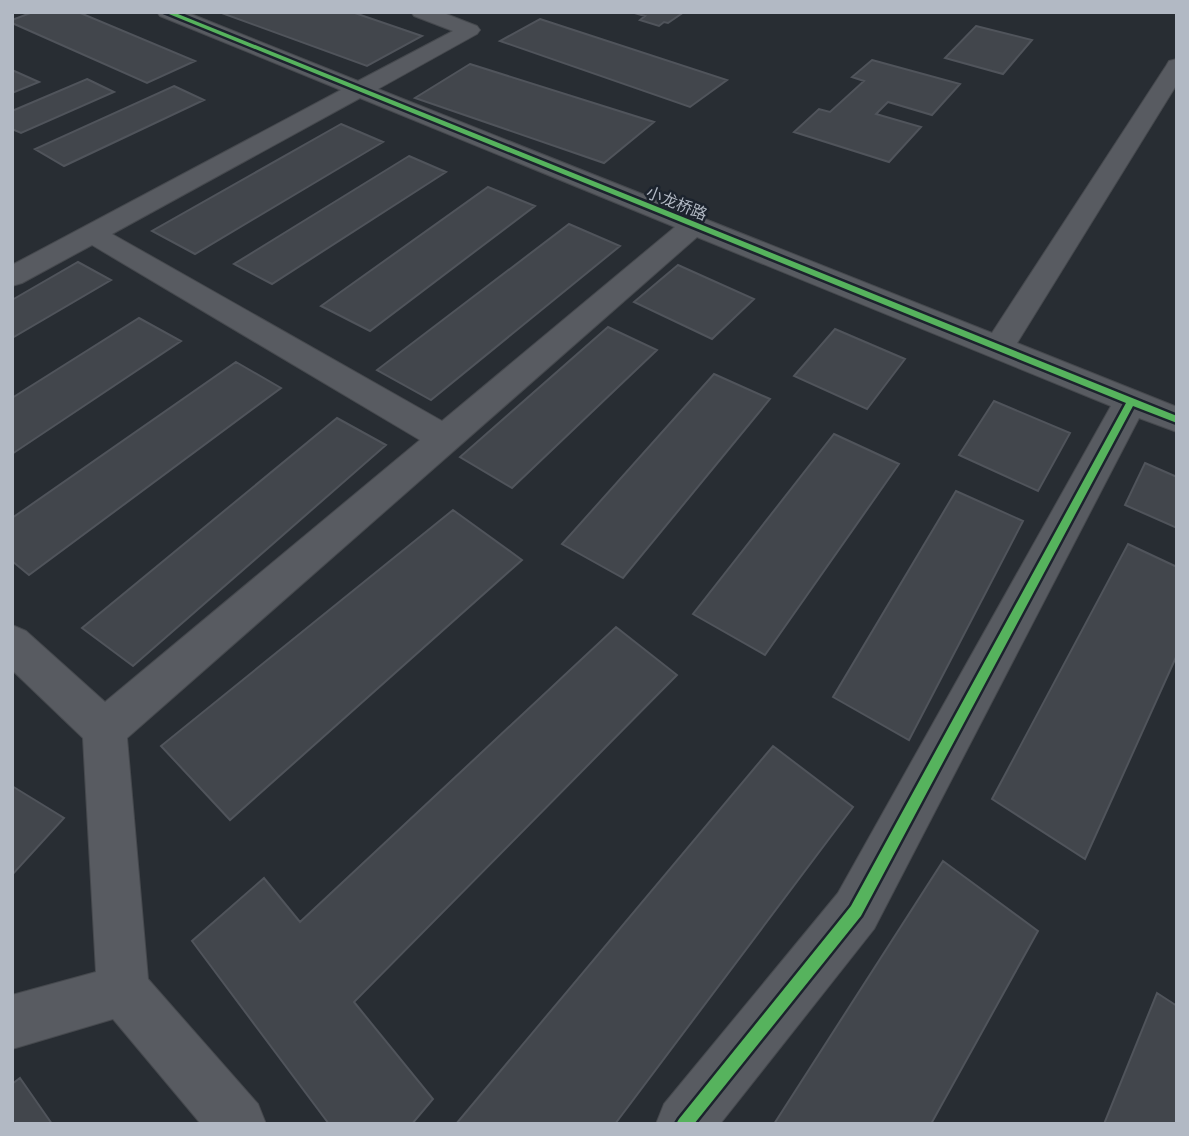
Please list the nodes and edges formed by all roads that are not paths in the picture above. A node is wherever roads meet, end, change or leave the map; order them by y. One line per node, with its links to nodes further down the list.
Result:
1 (167, 12): 4 (street, 小龙桥路)
2 (421, 12): 4 (street)
3 (1177, 65): 8 (street)
4 (358, 90): 5 (street, 小龙桥路); 6 (street)
5 (693, 226): 8 (street, 小龙桥路); 11 (street)
6 (93, 235): 7 (street); 11 (street)
7 (12, 277)
8 (998, 348): 9 (street, 小龙桥路)
9 (1130, 401): 10 (street, 小龙桥路); 17 (street)
10 (1177, 420)
11 (444, 438): 13 (street)
12 (12, 643): 13 (street)
13 (104, 730): 14 (street)
14 (123, 989): 15 (street); 16 (street)
15 (12, 1022)
16 (238, 1124)
17 (684, 1124)

